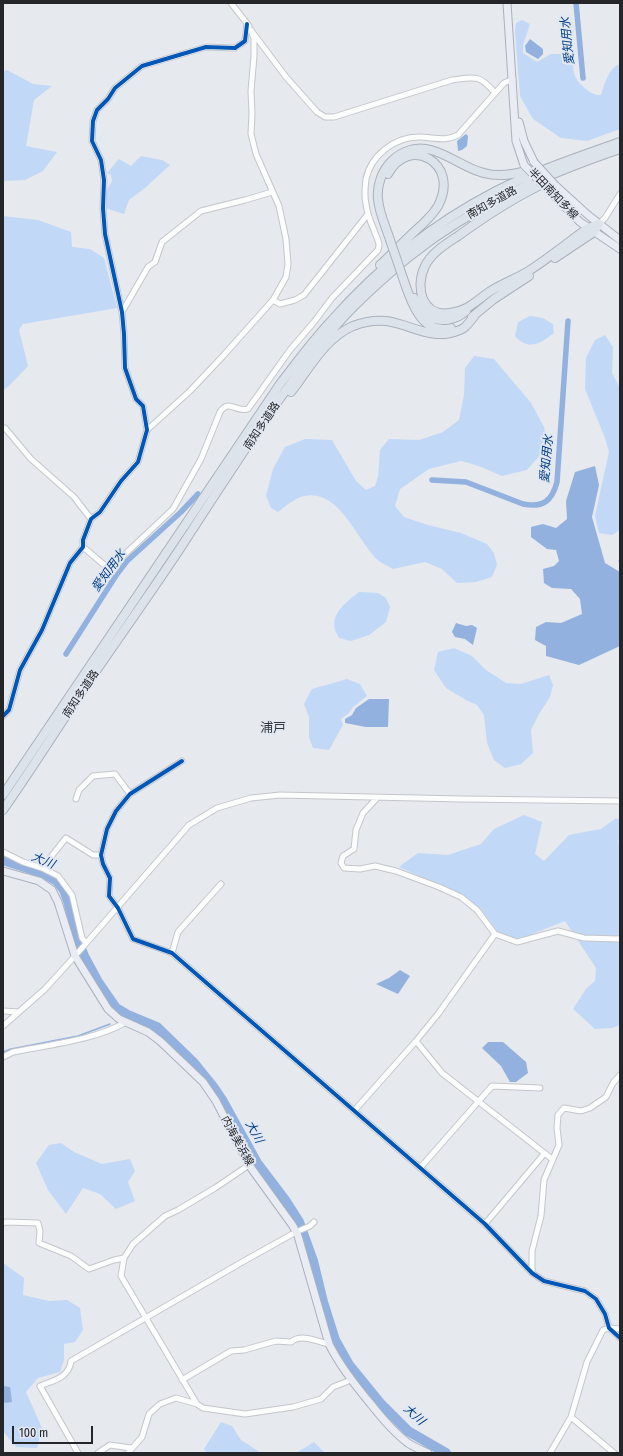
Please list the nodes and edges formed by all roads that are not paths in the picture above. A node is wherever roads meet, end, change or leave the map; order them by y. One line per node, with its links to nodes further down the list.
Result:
1 (231, 3): 3 (street)
2 (508, 3): 5 (main road, 半田南知多線)
3 (247, 24): 4 (street); 24 (street)
4 (251, 30): 6 (street); 12 (street)
5 (513, 79): 6 (street); 7 (main road, 半田南知多線)
6 (495, 93): 14 (street)
7 (514, 96): 15 (main road, 半田南知多線, bridge); 16 (main road, 半田南知多線, bridge)
8 (620, 137): 17 (highway)
9 (620, 142): 22 (highway, 南知多道路)
10 (620, 149): 11 (highway, 南知多道路)
11 (570, 167): 23 (highway); 28 (highway, 南知多道路)
12 (272, 192): 21 (street); 24 (street)
13 (620, 194): 15 (street)
14 (368, 214): 21 (street); 30 (street)
15 (599, 224): 16 (highway); 18 (main road, 半田南知多線)
16 (591, 230): 19 (main road, 半田南知多線); 23 (highway); 25 (highway)
17 (392, 240): 20 (highway); 22 (highway)
18 (620, 240)
19 (620, 249)
20 (404, 278): 23 (highway); 25 (highway)
21 (273, 300): 27 (street)
22 (349, 301): 34 (highway, 南知多道路)
23 (470, 307)
24 (122, 312): 27 (street)
25 (475, 315): 28 (highway)
26 (3, 428): 29 (street)
27 (147, 430): 29 (street)
28 (258, 430): 38 (highway, 南知多道路)
29 (90, 519): 30 (street)
30 (83, 547): 31 (street)
31 (3, 716)
32 (182, 761): 33 (street)
33 (130, 794): 36 (street); 40 (street)
34 (3, 795)
35 (377, 798): 37 (street); 44 (street); 45 (street)
36 (76, 800)
37 (620, 801)
38 (3, 810)
39 (3, 852): 41 (street)
40 (101, 854): 41 (street); 44 (street)
41 (42, 868): 47 (street)
42 (3, 871): 49 (main road, 内海美浜線)
43 (221, 884): 48 (street)
44 (118, 908): 47 (street); 48 (street)
45 (494, 934): 46 (street); 54 (street)
46 (620, 939)
47 (85, 945): 49 (street)
48 (172, 953): 59 (street)
49 (77, 954): 51 (street); 52 (main road, 内海美浜線)
50 (3, 1011): 51 (street)
51 (18, 1012): 53 (street)
52 (126, 1022): 55 (street); 62 (main road, 内海美浜線)
53 (3, 1026)
54 (416, 1041): 58 (street); 59 (street)
55 (3, 1057)
56 (620, 1075): 61 (street)
57 (540, 1088): 58 (street)
58 (478, 1101): 60 (street); 63 (street)
59 (354, 1111): 63 (street)
60 (544, 1154): 61 (street); 66 (street)
61 (552, 1159): 69 (street)
62 (249, 1164): 67 (main road, 内海美浜線); 68 (street)
63 (420, 1168): 66 (street)
64 (314, 1222): 67 (street)
65 (3, 1223): 68 (street)
66 (485, 1224): 69 (street)
67 (296, 1232): 70 (street); 74 (main road, 内海美浜線)
68 (124, 1258): 70 (street)
69 (532, 1273): 71 (street)
70 (146, 1318): 75 (street); 80 (street)
71 (609, 1328): 72 (street); 73 (street); 78 (street)
72 (620, 1329)
73 (620, 1338)
74 (329, 1344): 75 (street); 76 (main road, 内海美浜線)
75 (182, 1380): 77 (street)
76 (351, 1380): 77 (street); 82 (main road, 内海美浜線)
77 (197, 1404): 79 (street)
78 (571, 1417): 83 (street); 84 (street)
79 (130, 1451): 81 (street)
80 (78, 1453)
81 (98, 1453)
82 (428, 1453)
83 (550, 1453)
84 (614, 1453)

